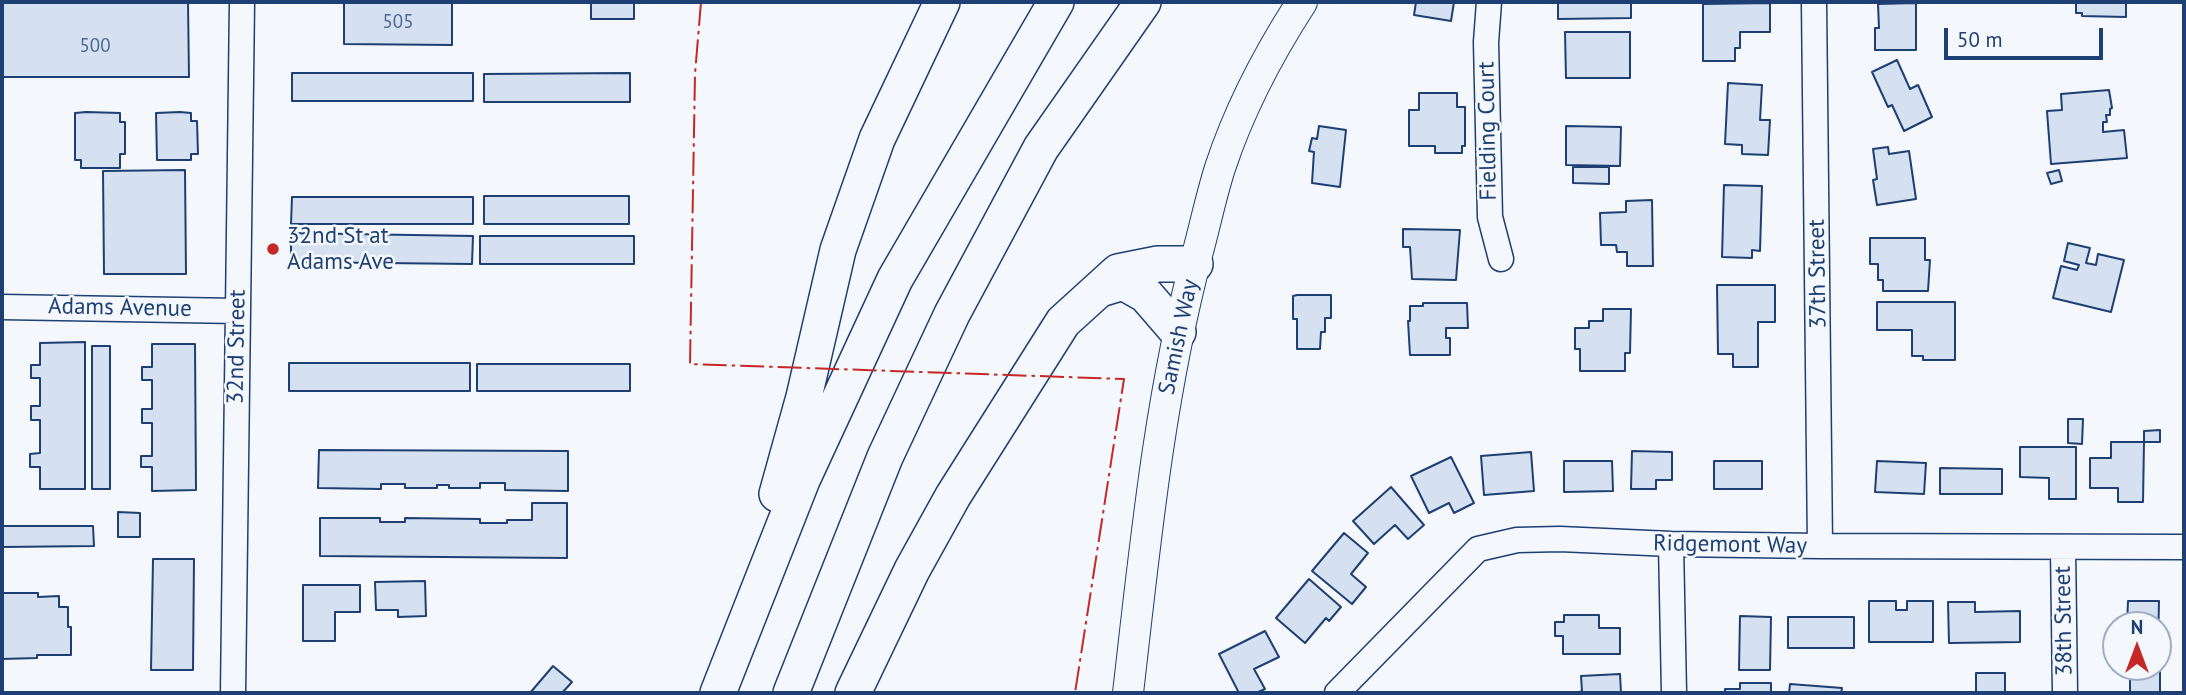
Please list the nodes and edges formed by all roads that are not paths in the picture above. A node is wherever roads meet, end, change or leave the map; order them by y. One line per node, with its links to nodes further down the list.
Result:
1 (242, 2): 12 (street, 32nd Street)
2 (942, 2): 18 (highway)
3 (1056, 2): 18 (highway)
4 (1143, 2): 20 (highway)
5 (1302, 2): 9 (main road, Samish Way)
6 (1489, 2): 8 (street, Fielding Court)
7 (1814, 2): 15 (street, 37th Street)
8 (1501, 259)
9 (1195, 264): 10 (highway); 13 (main road, Samish Way)
10 (1100, 289): 13 (highway); 21 (highway)
11 (2, 307): 12 (street, Adams Avenue)
12 (238, 311): 19 (street, 32nd Street)
13 (1178, 332): 22 (main road, Samish Way)
14 (1671, 544): 15 (street, Ridgemont Way); 23 (street, Ridgemont Way); 24 (street)
15 (1820, 546): 17 (street, Ridgemont Way)
16 (2184, 547): 17 (street, Ridgemont Way)
17 (2063, 548): 25 (street, 38th Street)
18 (721, 686)
19 (233, 693)
20 (791, 693)
21 (853, 693)
22 (1128, 693)
23 (1336, 693)
24 (1674, 693)
25 (2065, 693)

